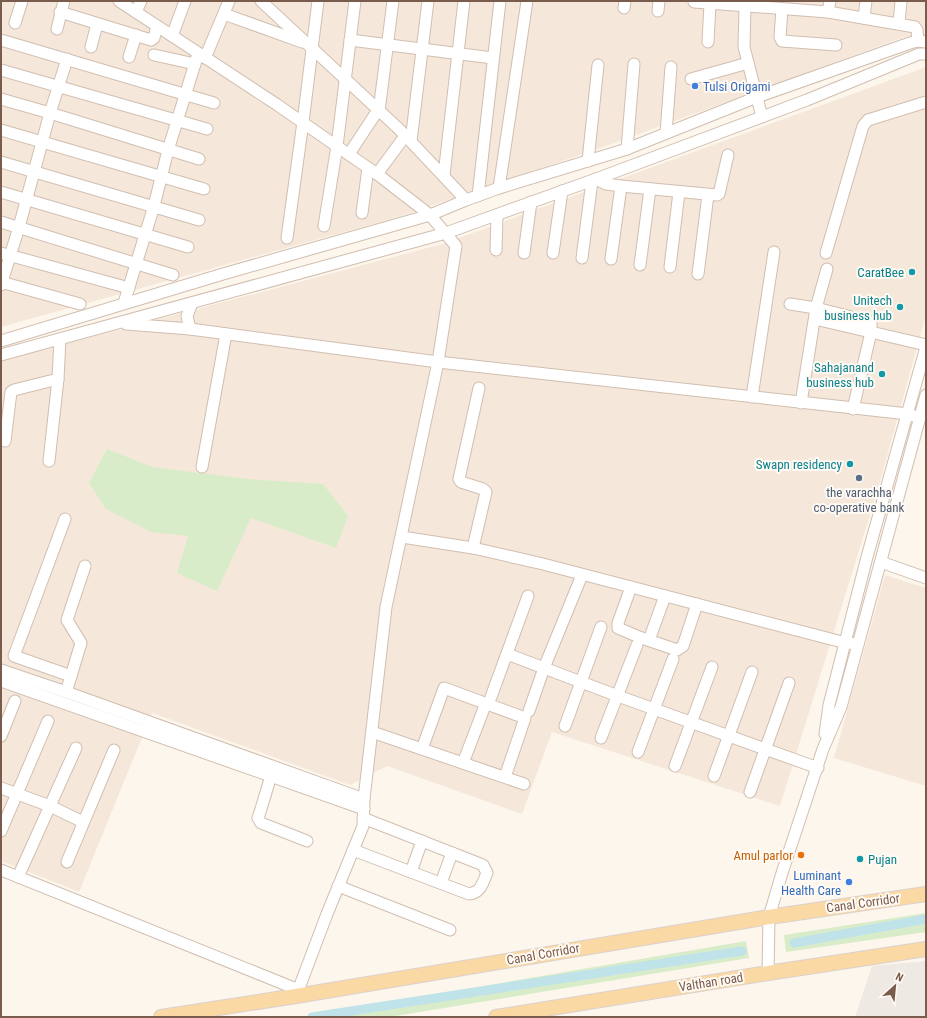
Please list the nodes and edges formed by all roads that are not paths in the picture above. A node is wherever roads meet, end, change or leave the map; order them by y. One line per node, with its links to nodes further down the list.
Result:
1 (22, 1): 28 (street)
2 (64, 1): 23 (street)
3 (119, 1): 24 (street)
4 (141, 1): 24 (street)
5 (185, 1): 34 (street)
6 (229, 1): 26 (street)
7 (261, 1): 41 (street)
8 (318, 1): 41 (street)
9 (354, 1): 36 (street)
10 (393, 1): 40 (street)
11 (428, 1): 43 (street)
12 (464, 1): 44 (street)
13 (500, 1): 48 (street)
14 (527, 1): 89 (street)
15 (830, 1): 25 (street)
16 (866, 1): 27 (street)
17 (901, 1): 30 (street)
18 (694, 2): 19 (street)
19 (710, 4): 22 (street); 38 (street)
20 (758, 4): 21 (street); 22 (street)
21 (790, 6): 25 (street); 39 (street)
22 (746, 7): 51 (street)
23 (60, 12): 29 (street); 32 (street)
24 (136, 12): 31 (street)
25 (828, 12): 27 (street)
26 (224, 14): 41 (street); 50 (street)
27 (864, 18): 30 (street)
28 (15, 23)
29 (98, 24): 33 (street); 42 (street)
30 (899, 24): 37 (street)
31 (157, 26): 33 (street); 34 (street)
32 (57, 29)
33 (136, 35): 47 (street)
34 (172, 36): 50 (street)
35 (1, 40): 49 (street)
36 (350, 40): 40 (street); 57 (street)
37 (922, 41): 60 (street)
38 (708, 42)
39 (836, 44)
40 (387, 45): 43 (street); 64 (street)
41 (309, 46): 57 (street); 68 (street)
42 (91, 47)
43 (422, 49): 44 (street); 72 (street)
44 (458, 53): 48 (street); 85 (street)
45 (926, 54): 66 (street)
46 (154, 55): 50 (street)
47 (129, 57)
48 (493, 58): 96 (street)
49 (67, 59): 58 (street); 59 (street)
50 (200, 59): 59 (street); 68 (street)
51 (748, 63): 56 (street); 60 (street)
52 (634, 64): 75 (street)
53 (598, 65): 80 (street)
54 (671, 67): 71 (street)
55 (1, 70): 58 (street)
56 (691, 79)
57 (345, 80): 64 (street); 74 (street)
58 (58, 86): 65 (street); 67 (street)
59 (186, 94): 63 (street); 67 (street)
60 (757, 97): 66 (street); 71 (street)
61 (1, 99): 65 (street)
62 (926, 102): 116 (street)
63 (214, 103)
64 (379, 111): 72 (street); 77 (street)
65 (50, 113): 73 (street); 76 (street)
66 (762, 117): 87 (street)
67 (177, 121): 69 (street); 76 (street)
68 (303, 122): 74 (street); 110 (street)
69 (207, 129)
70 (1, 130): 73 (street)
71 (666, 133): 75 (street)
72 (408, 139): 84 (street); 85 (street)
73 (43, 142): 83 (street); 86 (street)
74 (337, 146): 77 (street); 106 (street)
75 (627, 149): 80 (street)
76 (168, 150): 79 (street); 86 (street)
77 (349, 154): 82 (street)
78 (728, 155): 95 (street)
79 (199, 159)
80 (588, 161): 89 (street)
81 (1, 162): 83 (street)
82 (368, 168): 84 (street); 101 (street)
83 (34, 171): 97 (street); 100 (street)
84 (377, 174): 102 (street)
85 (444, 175): 98 (street)
86 (161, 177): 90 (street); 100 (street)
87 (594, 180): 88 (street); 92 (street); 118 (street)
88 (621, 186): 91 (street); 119 (street)
89 (499, 188): 96 (street)
90 (204, 189)
91 (650, 189): 94 (street); 121 (street)
92 (562, 191): 99 (street); 115 (street)
93 (1, 192): 97 (street)
94 (679, 192): 95 (street); 122 (street)
95 (708, 194): 124 (street)
96 (478, 196): 98 (street)
97 (27, 199): 107 (street); 109 (street)
98 (466, 200): 102 (street)
99 (531, 202): 103 (street); 114 (street)
100 (154, 206): 104 (street); 109 (street)
101 (362, 213)
102 (430, 215): 108 (street); 128 (street)
103 (497, 215): 108 (street); 112 (street)
104 (199, 220)
105 (1, 222): 107 (street)
106 (324, 226)
107 (19, 227): 117 (street); 120 (street)
108 (446, 233): 129 (street); 143 (street)
109 (145, 235): 111 (street); 120 (street)
110 (286, 238)
111 (188, 247)
112 (496, 250)
113 (774, 252): 147 (street)
114 (524, 253)
115 (553, 253)
116 (826, 253)
117 (5, 254): 126 (street); 127 (street)
118 (582, 258)
119 (611, 259)
120 (136, 264): 125 (street); 127 (street)
121 (640, 265)
122 (670, 267)
123 (827, 269): 133 (street)
124 (698, 274)
125 (173, 275)
126 (1, 283): 130 (street)
127 (129, 288): 128 (street)
128 (124, 303): 132 (street)
129 (192, 303): 134 (street); 136 (street)
130 (80, 304)
131 (790, 304): 133 (street)
132 (98, 311): 135 (street); 140 (street)
133 (815, 314): 137 (street); 148 (street)
134 (119, 323): 135 (street); 136 (street)
135 (104, 327): 139 (street)
136 (190, 329): 138 (street)
137 (871, 332): 141 (street); 149 (street)
138 (226, 334): 143 (street); 154 (street)
139 (60, 339): 142 (street); 144 (street)
140 (1, 341)
141 (926, 346): 150 (street)
142 (1, 355)
143 (438, 362): 147 (street); 156 (street)
144 (58, 379): 152 (street); 153 (street)
145 (479, 388): 157 (street)
146 (926, 395): 151 (street)
147 (752, 397): 148 (street)
148 (801, 403): 149 (street)
149 (853, 409): 150 (street)
150 (908, 414): 151 (street); 168 (street)
151 (920, 418): 158 (street)
152 (5, 441)
153 (49, 461)
154 (202, 467)
155 (65, 519): 177 (street)
156 (402, 537): 157 (street); 190 (street)
157 (473, 548): 160 (street)
158 (880, 562): 161 (street); 169 (street)
159 (85, 566): 177 (street)
160 (582, 575): 162 (street); 174 (street)
161 (926, 578)
162 (631, 587): 164 (street); 167 (street)
163 (528, 596): 171 (street)
164 (665, 596): 165 (street); 167 (street)
165 (697, 604): 167 (street); 168 (street)
166 (601, 626): 179 (street)
167 (649, 640)
168 (846, 643): 169 (street); 197 (street)
169 (858, 644): 197 (street)
170 (637, 645): 182 (street)
171 (507, 654): 174 (street); 183 (street)
172 (673, 659): 185 (street)
173 (712, 667): 188 (street)
174 (544, 668): 179 (street); 186 (street)
175 (1, 670): 181 (street)
176 (752, 672): 192 (street)
177 (71, 676): 181 (street)
178 (1, 681): 203 (street)
179 (581, 681): 182 (street); 189 (street)
180 (789, 683): 196 (street)
181 (66, 692): 211 (street)
182 (618, 696): 185 (street); 193 (street)
183 (488, 700): 195 (street); 200 (street); 205 (street)
184 (15, 701): 191 (street)
185 (654, 709): 188 (street); 199 (street)
186 (529, 711)
187 (48, 721): 209 (street)
188 (692, 723): 192 (street); 201 (street)
189 (564, 726)
190 (372, 732): 195 (street); 211 (street)
191 (1, 736)
192 (729, 736): 196 (street); 204 (street)
193 (601, 738)
194 (76, 748): 210 (street)
195 (422, 749): 200 (street)
196 (765, 749): 202 (street); 208 (street)
197 (823, 749): 202 (street)
198 (114, 750): 212 (street)
199 (638, 752)
200 (463, 763): 205 (street)
201 (675, 766)
202 (818, 768): 225 (street)
203 (271, 776): 211 (street); 214 (street)
204 (714, 776)
205 (505, 777): 206 (street)
206 (524, 784)
207 (1, 788): 209 (street)
208 (750, 792)
209 (16, 794): 210 (street); 213 (street)
210 (50, 806): 212 (street); 221 (street)
211 (364, 809): 215 (street); 216 (street)
212 (83, 822): 218 (street)
213 (1, 831)
214 (307, 841)
215 (422, 841): 217 (street); 220 (street)
216 (353, 850): 220 (street); 223 (street)
217 (452, 853): 222 (street); 222 (street)
218 (67, 862)
219 (1, 870): 221 (street)
220 (411, 872): 222 (street)
221 (18, 877): 229 (street)
222 (441, 883)
223 (338, 886): 226 (street); 229 (street)
224 (926, 894): 225 (main road, Canal Corridor)
225 (770, 917): 228 (street); 229 (main road, Canal Corridor)
226 (450, 930)
227 (926, 949): 228 (main road, Valthan road)
228 (768, 973): 231 (main road, Valthan road)
229 (297, 993): 230 (main road, Canal Corridor)
230 (161, 1017)
231 (496, 1017)

